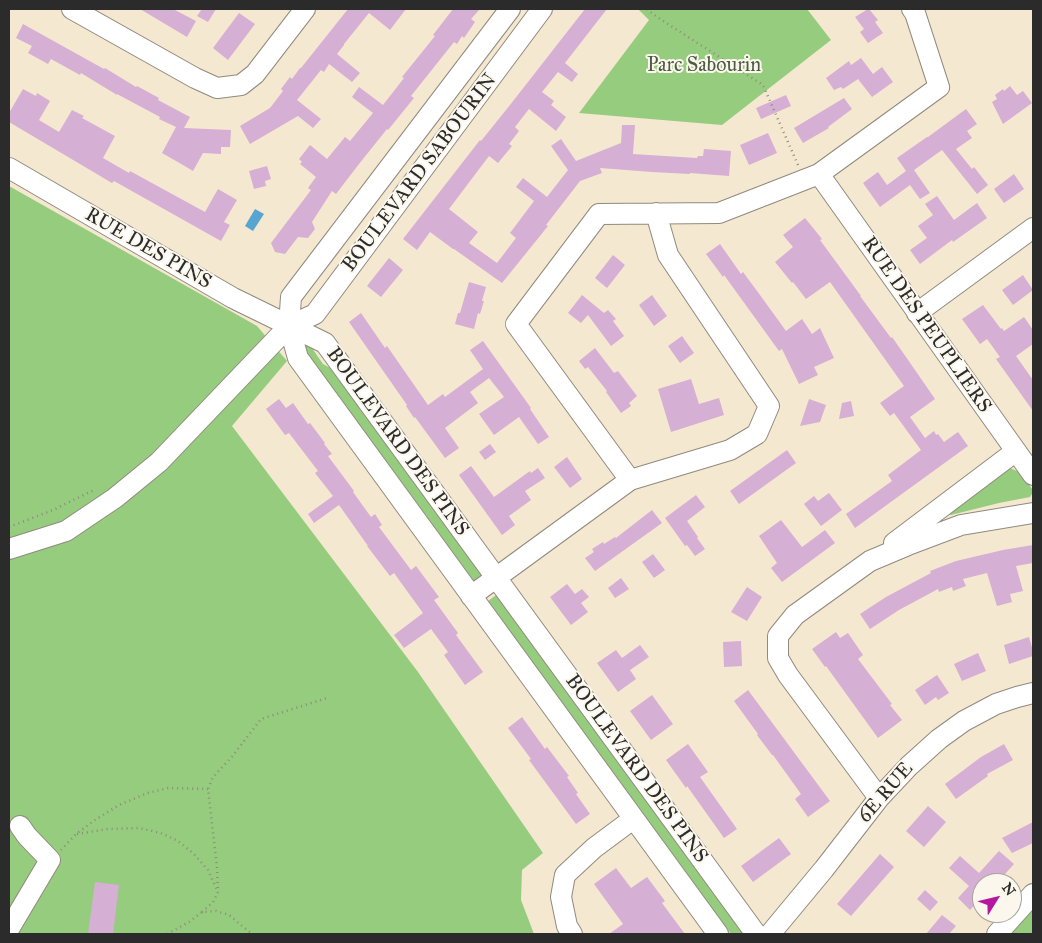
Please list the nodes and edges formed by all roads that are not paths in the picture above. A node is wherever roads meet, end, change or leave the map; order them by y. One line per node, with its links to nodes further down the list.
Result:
1 (72, 9): 2 (street)
2 (305, 9)
3 (510, 9): 11 (street, BOULEVARD SABOURIN)
4 (542, 9): 11 (street, BOULEVARD SABOURIN)
5 (912, 9): 7 (street)
6 (9, 168): 11 (street, RUE DES PINS)
7 (812, 177): 8 (street); 10 (street, RUE DES PEUPLIERS)
8 (656, 213): 14 (street); 14 (street)
9 (1033, 228): 10 (street)
10 (917, 313): 12 (street, RUE DES PEUPLIERS)
11 (289, 326): 16 (street, BOULEVARD SABOURIN); 18 (street, BOULEVARD DES PINS); 19 (street, BOULEVARD DES PINS)
12 (1016, 451): 13 (street, RUE DES PEUPLIERS); 17 (street)
13 (1033, 475)
14 (630, 480): 18 (street)
15 (1033, 513): 17 (street)
16 (9, 549)
17 (870, 561): 21 (street)
18 (496, 577): 19 (street); 28 (street, BOULEVARD DES PINS)
19 (471, 596): 22 (street, BOULEVARD DES PINS)
20 (1033, 693): 21 (street, 6E RUE)
21 (878, 798): 29 (street, 6E RUE)
22 (633, 818): 26 (street); 27 (street, BOULEVARD DES PINS)
23 (20, 826): 25 (street)
24 (1033, 894): 30 (street)
25 (9, 929)
26 (572, 934)
27 (718, 934)
28 (756, 934)
29 (770, 934)
30 (997, 934)

